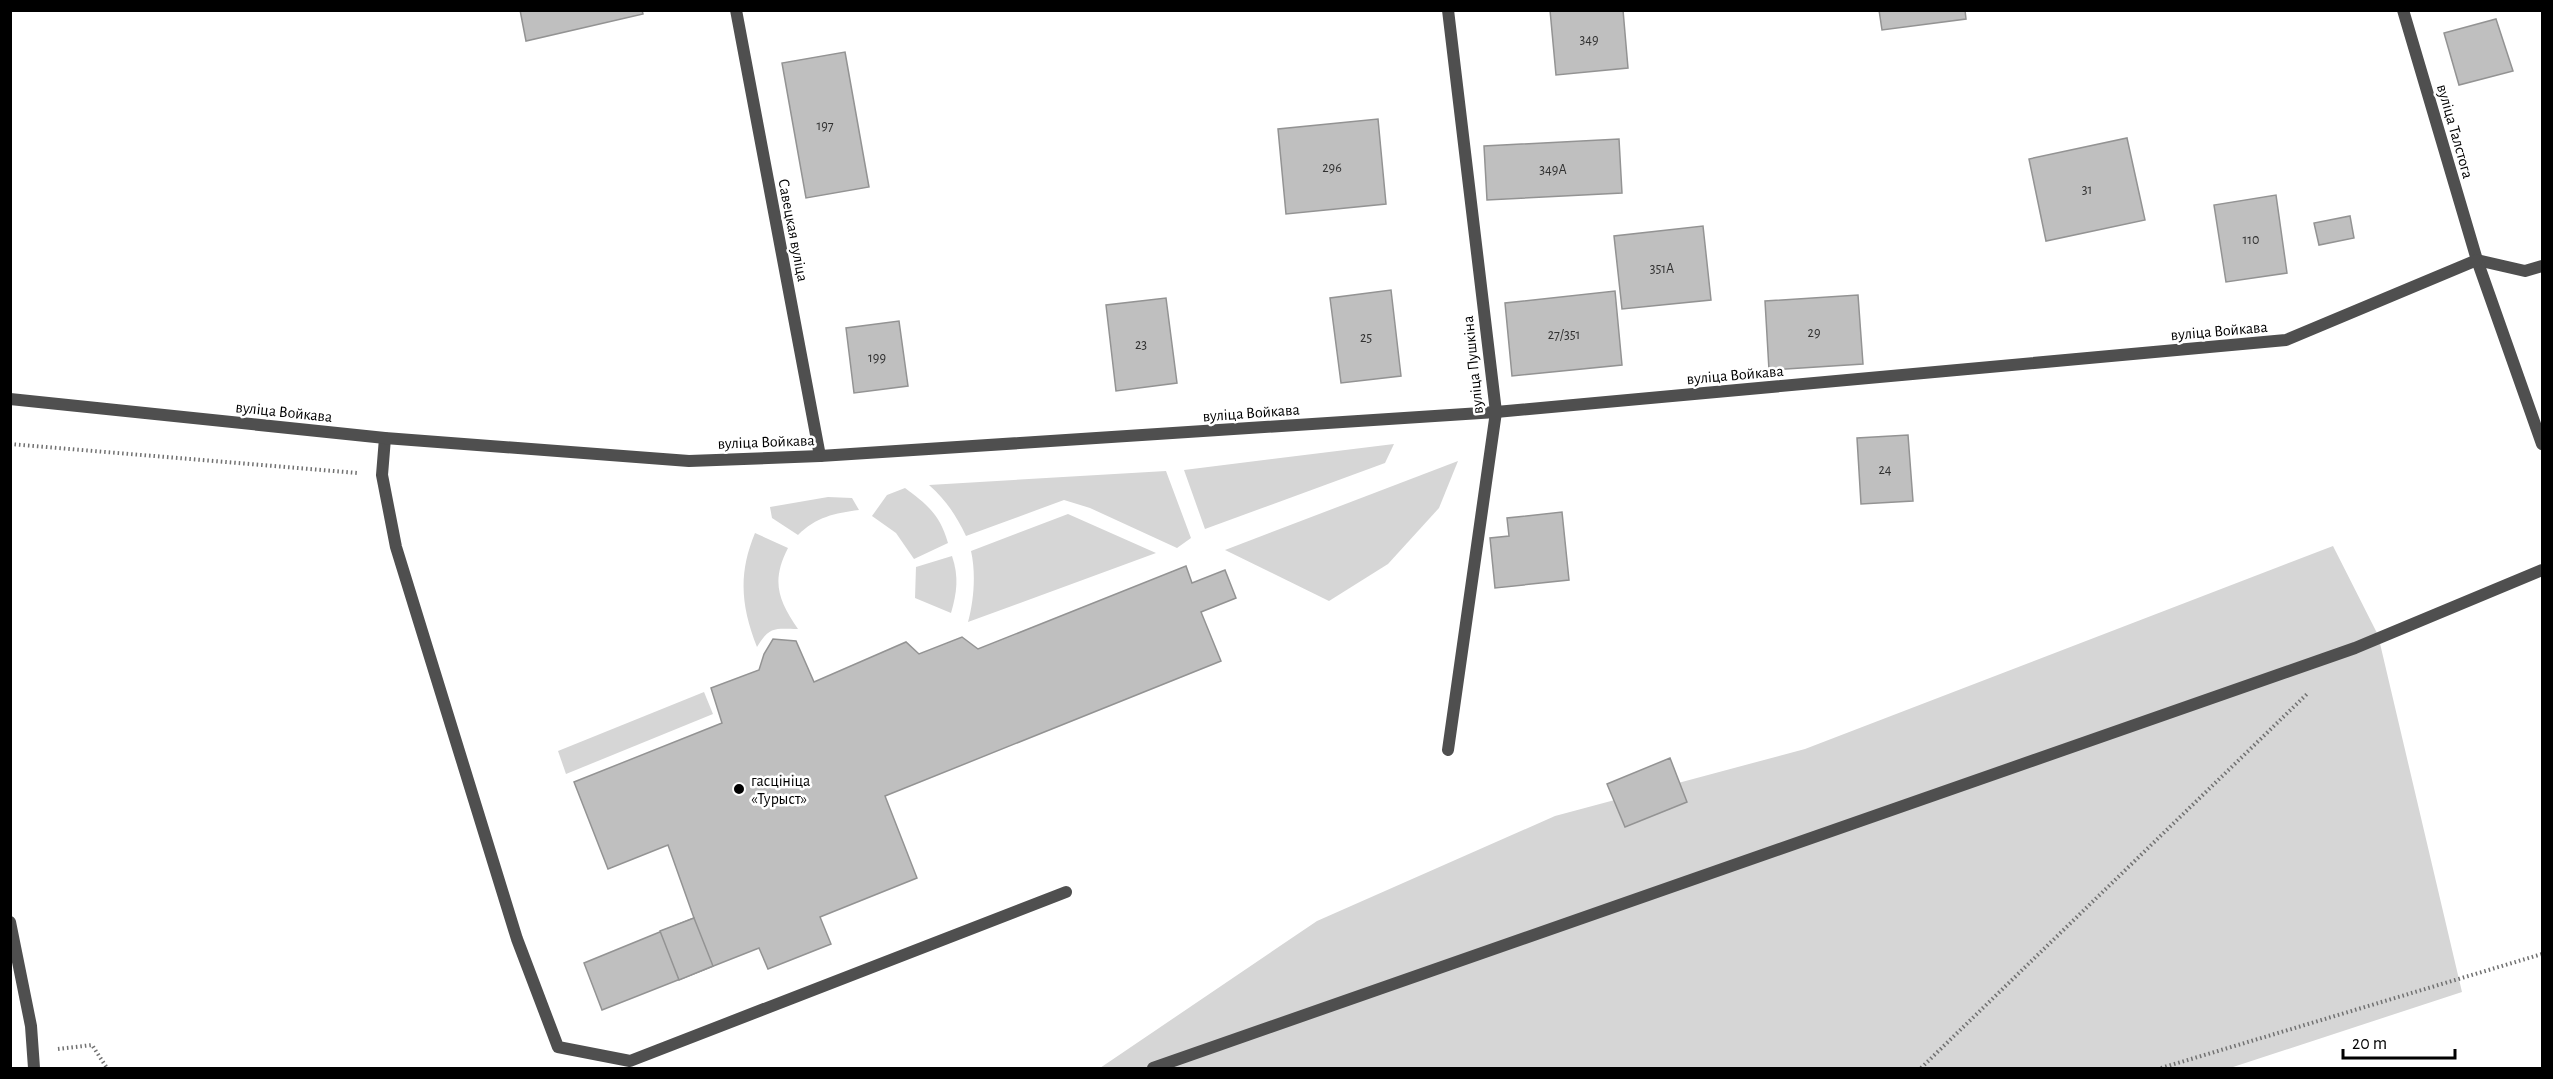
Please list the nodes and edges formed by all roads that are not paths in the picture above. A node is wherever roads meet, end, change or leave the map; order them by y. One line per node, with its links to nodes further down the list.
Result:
1 (736, 10): 10 (street, Савецкая вуліца)
2 (1448, 10): 7 (street, вуліца Пушкіна)
3 (2403, 10): 4 (street, вуліца Талстога)
4 (2477, 260): 5 (street); 7 (street, вуліца Войкава); 9 (street, вуліца Талстога)
5 (2542, 266)
6 (10, 399): 8 (street, вуліца Войкава)
7 (1496, 412): 10 (street, вуліца Войкава); 12 (street, вуліца Пушкіна)
8 (386, 438): 10 (street, вуліца Войкава); 13 (street)
9 (2542, 444)
10 (820, 456)
11 (2542, 570): 16 (street)
12 (1448, 750)
13 (1066, 892)
14 (10, 922): 15 (street)
15 (34, 1068)
16 (1153, 1068)

